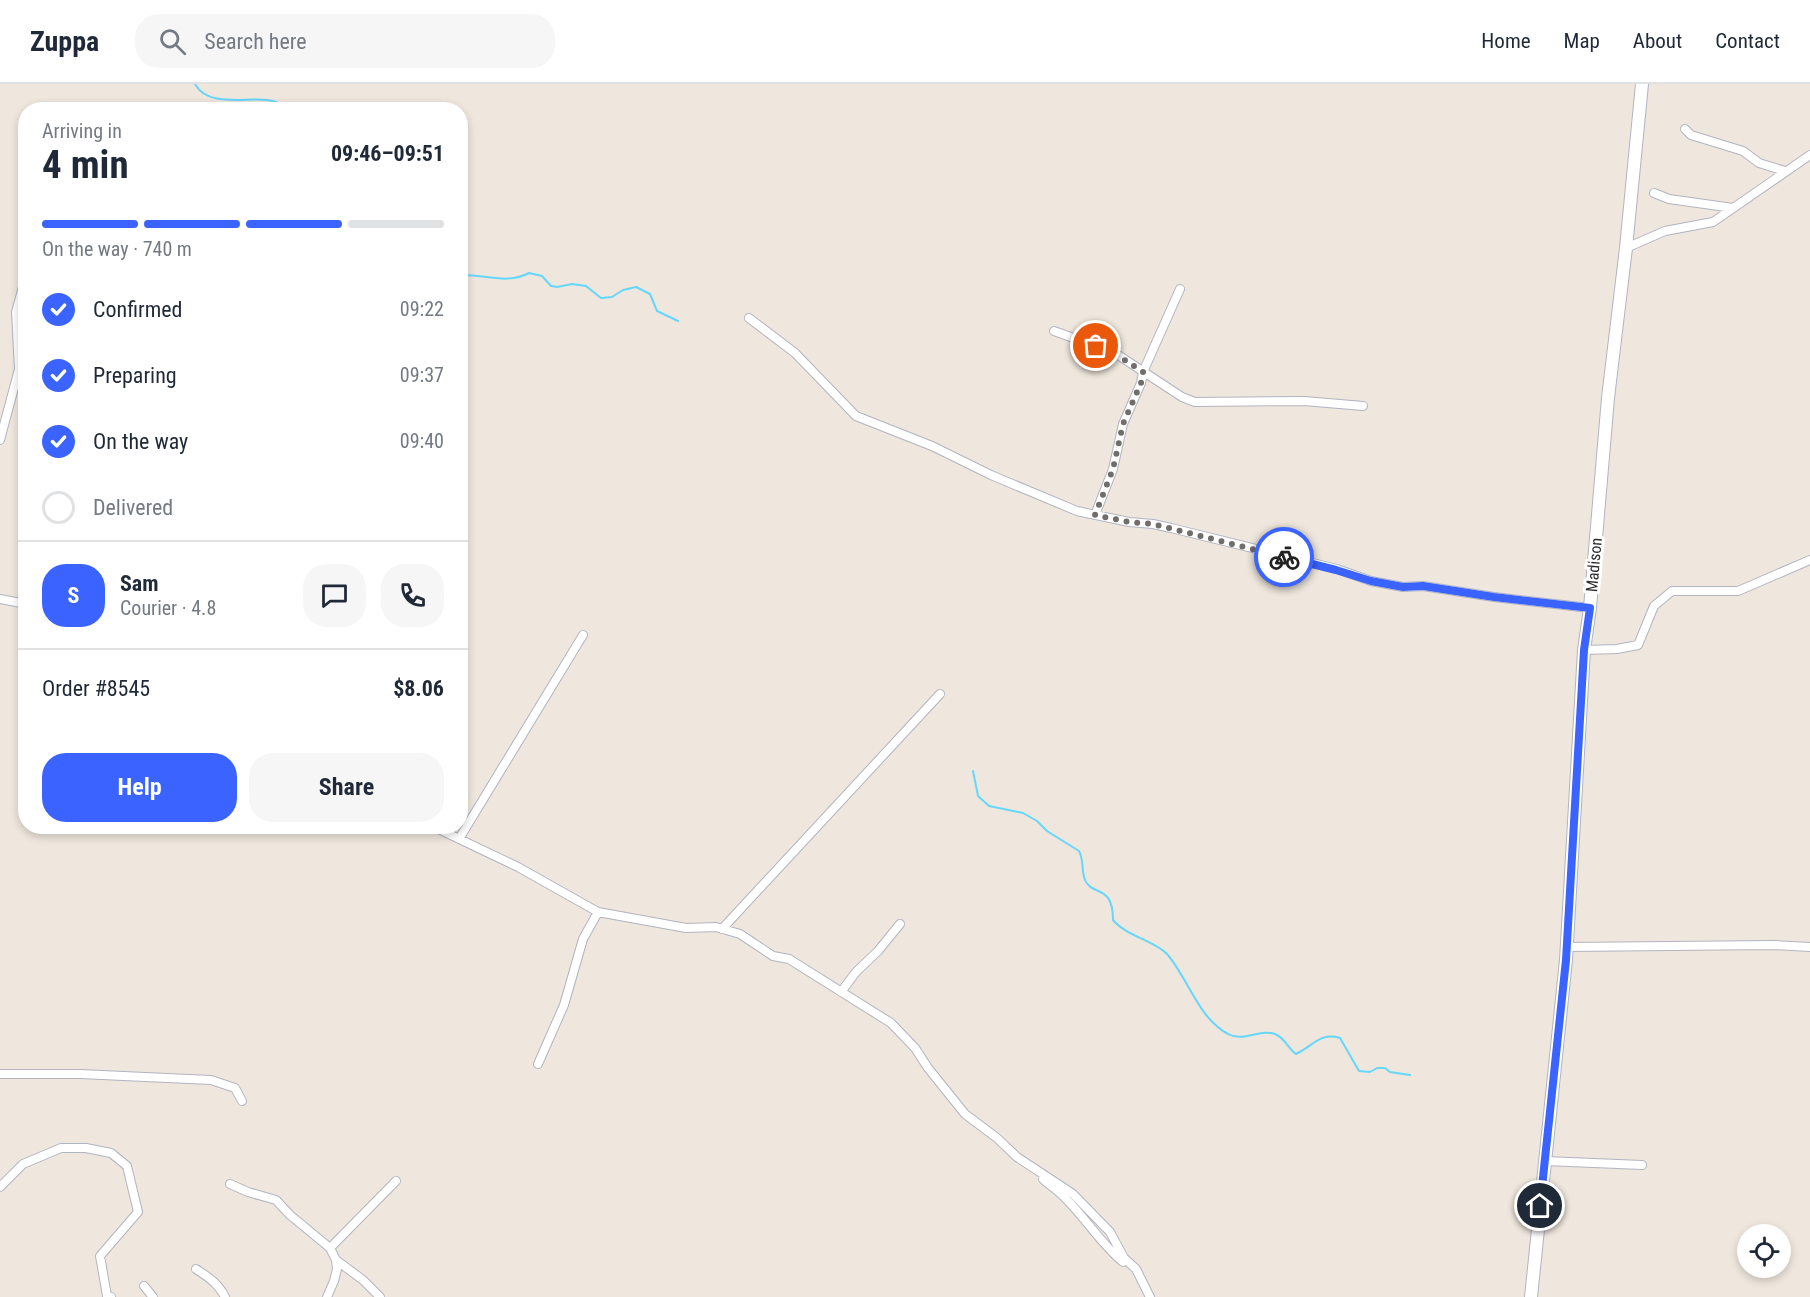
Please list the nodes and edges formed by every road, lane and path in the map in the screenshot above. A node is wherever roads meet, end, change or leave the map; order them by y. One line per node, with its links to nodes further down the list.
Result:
1 (1642, 84): 7 (street, Madison)
2 (1684, 129): 4 (street)
3 (1810, 155): 4 (street)
4 (1785, 171): 6 (street)
5 (1654, 193): 6 (street)
6 (1733, 208): 7 (street)
7 (1626, 248): 21 (street, Madison)
8 (1180, 289): 13 (street)
9 (18, 305): 12 (street)
10 (749, 318): 17 (street)
11 (1054, 331): 13 (street)
12 (18, 350)
13 (1143, 372): 15 (street); 17 (street)
14 (18, 373): 16 (street)
15 (1363, 406)
16 (0, 440)
17 (1095, 515): 21 (street)
18 (1810, 560): 23 (street)
19 (0, 599): 20 (street)
20 (18, 602)
21 (1590, 608): 23 (street, Madison)
22 (583, 635): 25 (street)
23 (1584, 650): 32 (street, Madison)
24 (940, 694): 31 (street)
25 (468, 824)
26 (449, 834): 28 (street)
27 (462, 834): 28 (street)
28 (459, 839): 29 (street)
29 (598, 912): 31 (street); 35 (street)
30 (900, 924): 34 (street)
31 (722, 928): 34 (street)
32 (1567, 947): 33 (street); 38 (street, Madison)
33 (1810, 947)
34 (841, 992): 52 (street)
35 (538, 1064)
36 (0, 1074): 37 (street)
37 (242, 1101)
38 (1545, 1161): 39 (street); 53 (street, Madison)
39 (1641, 1165)
40 (396, 1181): 43 (street)
41 (230, 1184): 43 (street)
42 (0, 1187): 47 (street)
43 (330, 1248): 44 (street)
44 (336, 1260): 50 (street); 51 (street)
45 (196, 1269): 49 (street)
46 (144, 1287): 48 (street)
47 (108, 1297)
48 (153, 1297)
49 (225, 1297)
50 (327, 1297)
51 (380, 1297)
52 (1150, 1297)
53 (1531, 1297)

